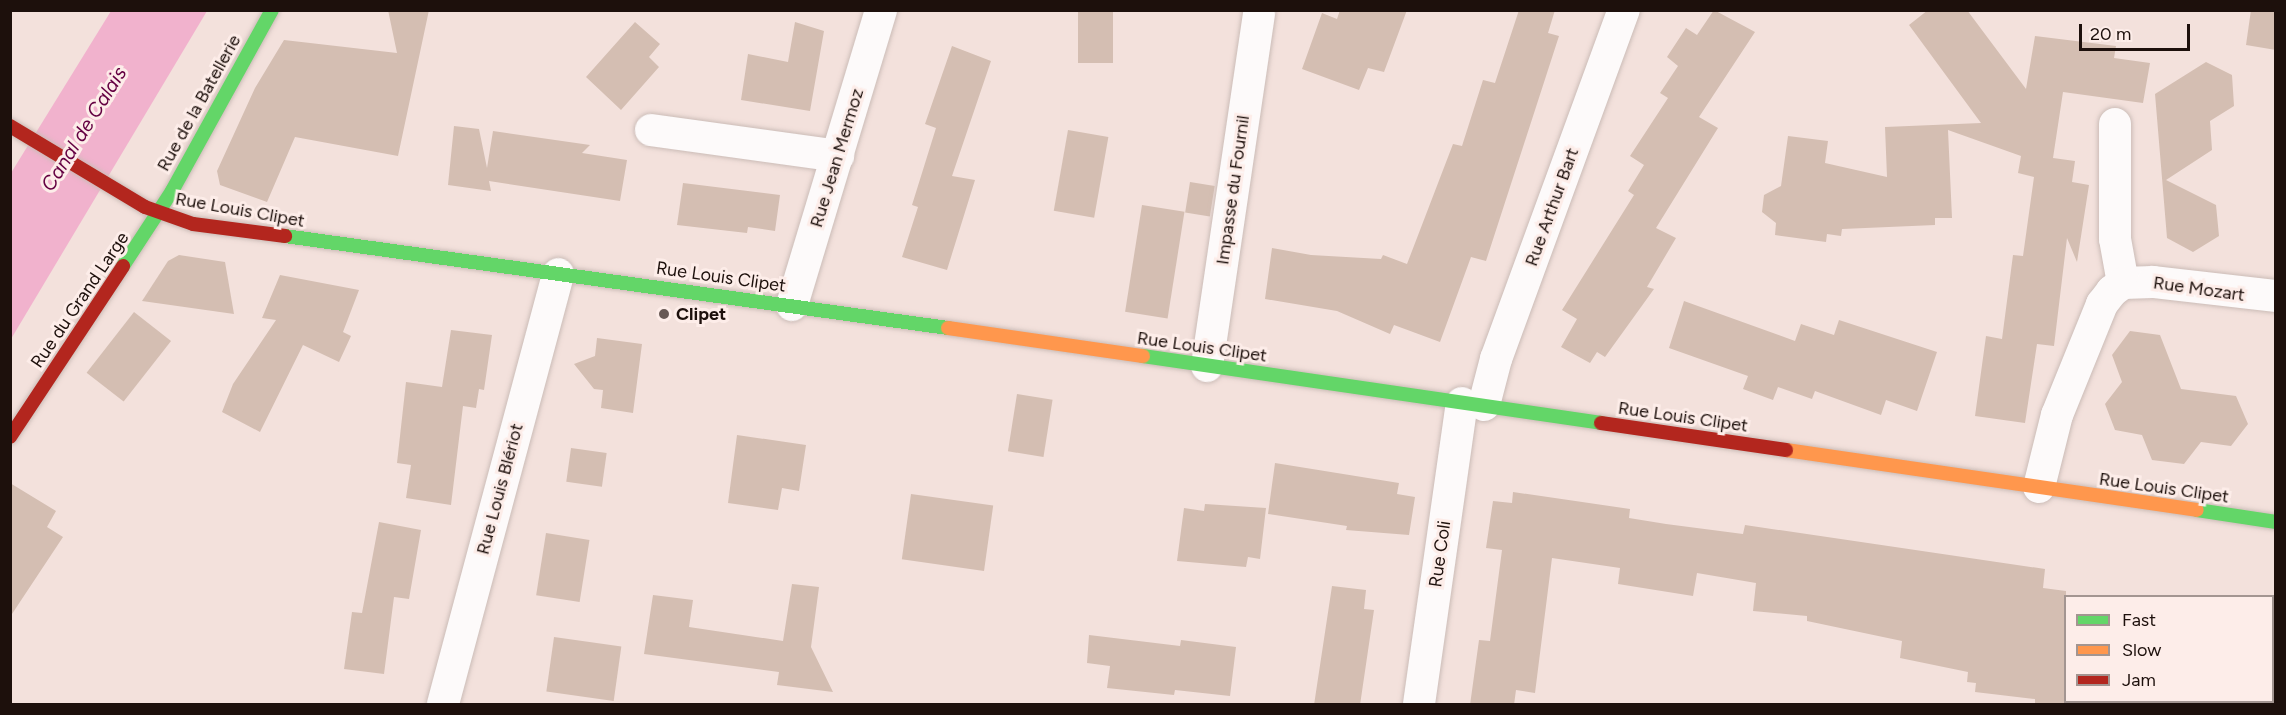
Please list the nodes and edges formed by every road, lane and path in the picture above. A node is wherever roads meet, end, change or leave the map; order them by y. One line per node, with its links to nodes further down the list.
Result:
1 (272, 10): 9 (street, Rue de la Batellerie)
2 (881, 10): 8 (street, Rue Jean Mermoz)
3 (1624, 10): 15 (street, Rue Arthur Bart)
4 (1259, 14): 14 (street, Impasse du Fournil)
5 (2115, 124): 11 (street)
6 (10, 126): 9 (street, Rue Louis Clipet)
7 (651, 130): 8 (street)
8 (838, 156): 13 (street, Rue Jean Mermoz)
9 (158, 213): 10 (street, Rue Louis Clipet); 16 (street, Rue du Grand Large)
10 (558, 274): 13 (street, Rue Louis Clipet); 19 (street, Rue Louis Blériot)
11 (2123, 283): 12 (street, Rue Mozart); 17 (street)
12 (2276, 296)
13 (792, 305): 14 (street, Rue Louis Clipet)
14 (1207, 366): 15 (street, Rue Louis Clipet)
15 (1473, 404): 17 (street, Rue Louis Clipet); 20 (street, Rue Coli)
16 (10, 437)
17 (2039, 487): 18 (street, Rue Louis Clipet)
18 (2276, 522)
19 (443, 705)
20 (1419, 705)

